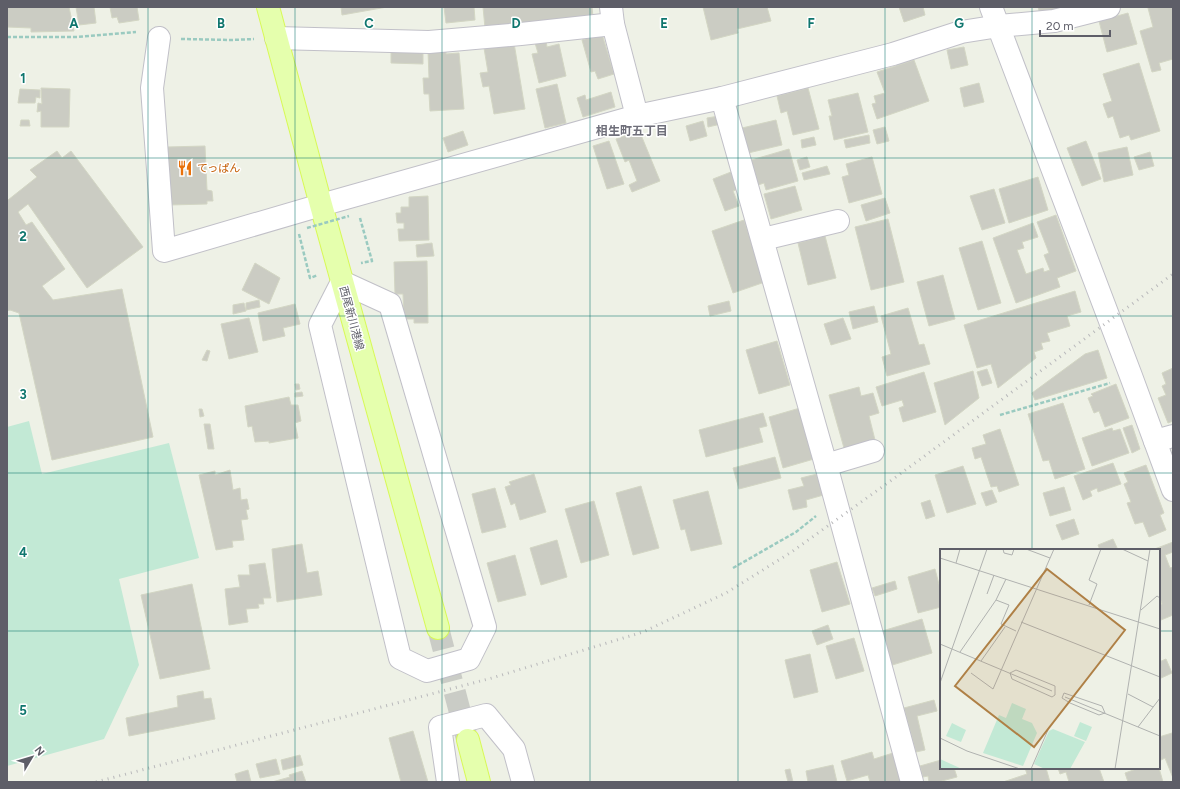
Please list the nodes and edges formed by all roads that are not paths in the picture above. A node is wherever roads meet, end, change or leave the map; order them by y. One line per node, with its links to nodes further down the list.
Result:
1 (268, 7): 6 (main road, 西尾新川港線)
2 (1109, 7): 4 (street)
3 (612, 15): 6 (street); 8 (street)
4 (995, 17): 7 (street); 13 (street)
5 (159, 38): 9 (street)
6 (276, 38): 9 (main road, 西尾新川港線)
7 (722, 98): 8 (street); 11 (street)
8 (637, 116): 9 (street)
9 (320, 205): 12 (main road, 西尾新川港線)
10 (838, 221): 11 (street)
11 (763, 239): 15 (street)
12 (342, 282): 12 (street); 17 (main road, 西尾新川港線)
13 (1164, 438): 16 (street)
14 (873, 451): 15 (street)
15 (826, 465): 22 (street)
16 (1173, 490)
17 (438, 628)
18 (468, 740): 20 (main road)
19 (448, 782): 21 (street)
20 (479, 782)
21 (523, 782)
22 (912, 782)

